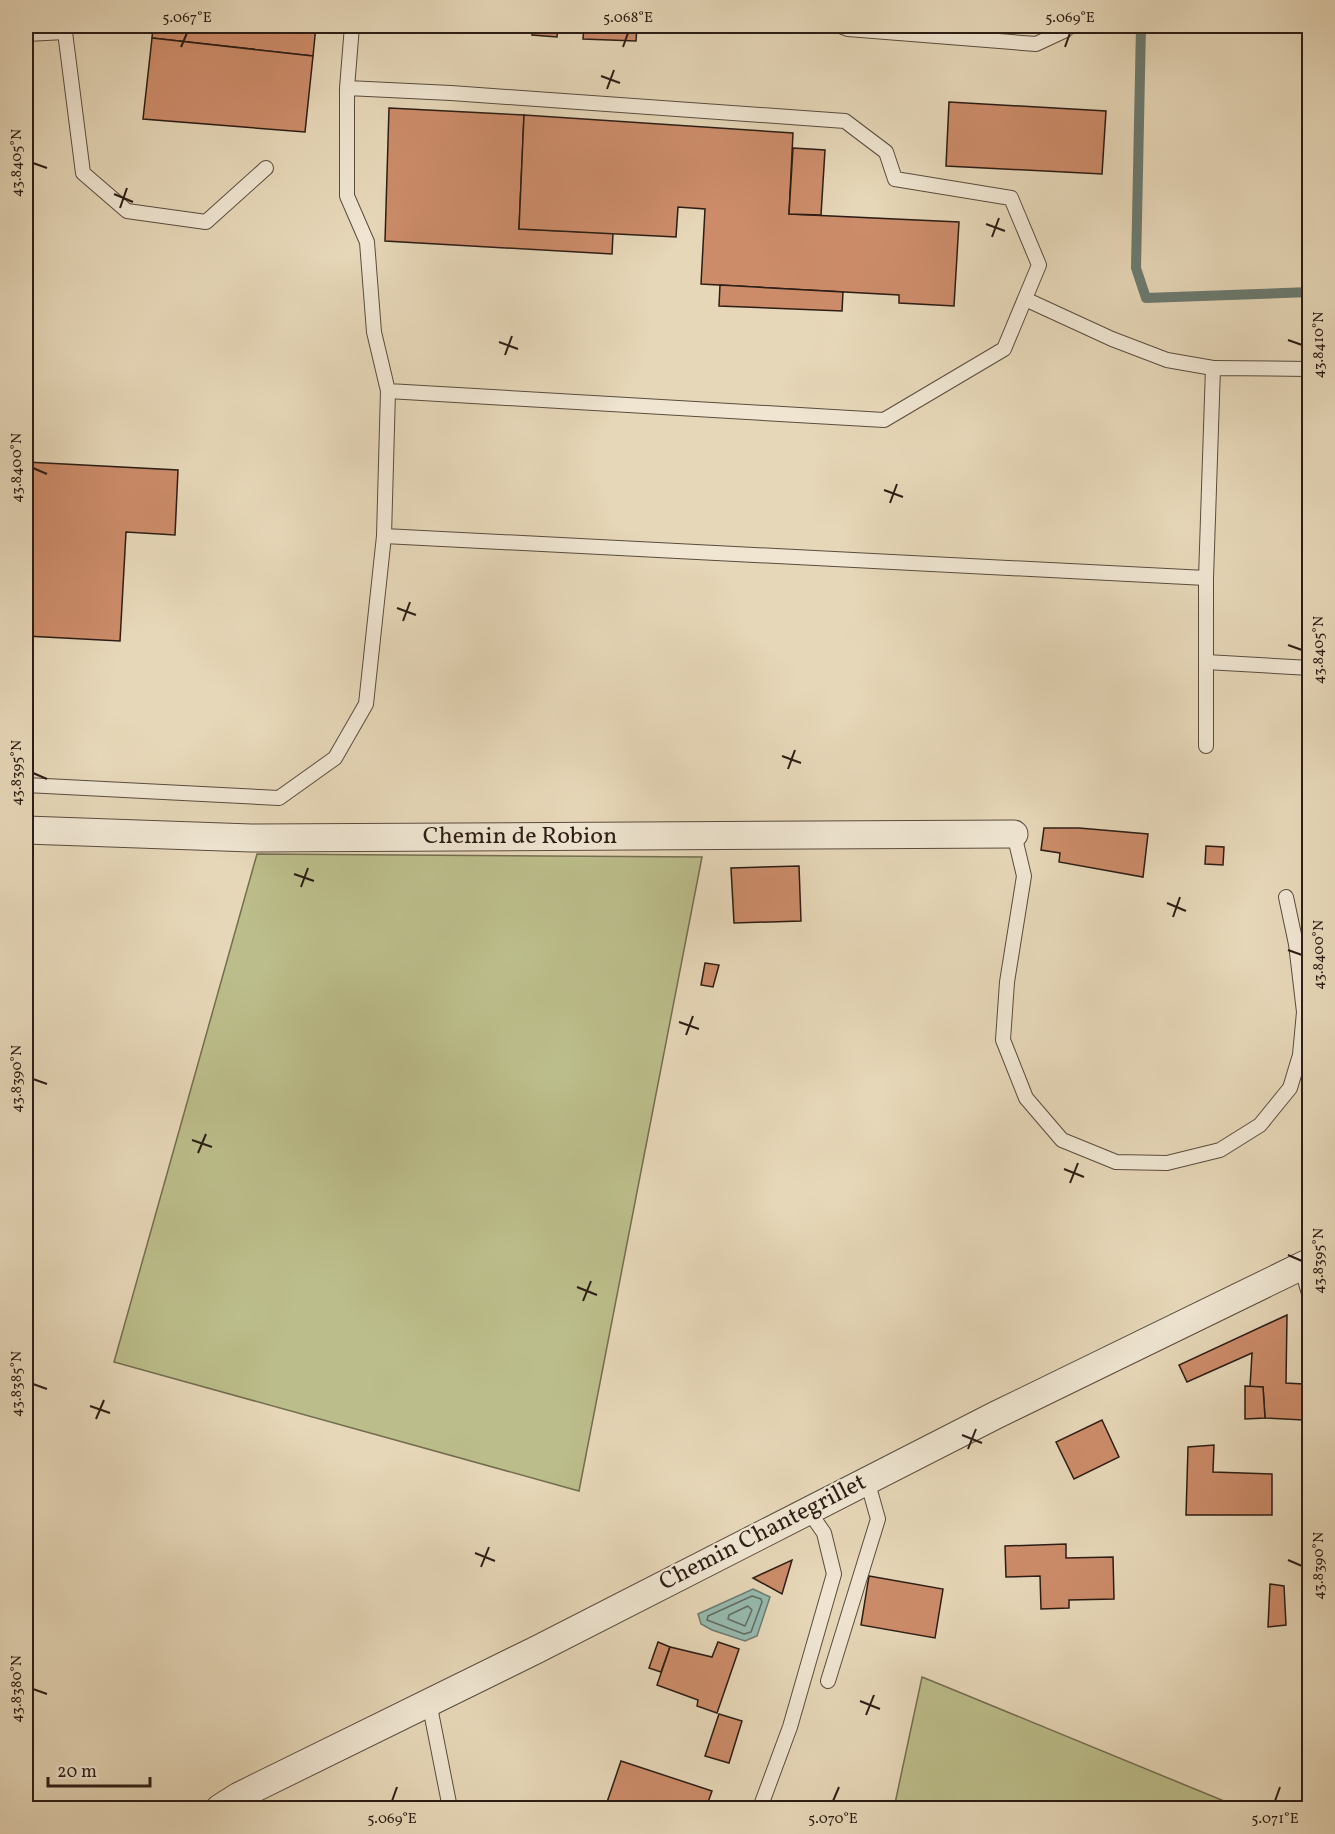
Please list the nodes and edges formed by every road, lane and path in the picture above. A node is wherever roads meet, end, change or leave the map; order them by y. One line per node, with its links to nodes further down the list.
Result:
1 (352, 26): 6 (lane)
2 (840, 26): 3 (lane)
3 (1067, 26)
4 (66, 29): 5 (lane); 7 (lane)
5 (26, 34)
6 (347, 88): 8 (lane); 11 (lane)
7 (266, 168)
8 (1025, 299): 9 (lane); 11 (lane)
9 (1214, 369): 10 (lane); 13 (lane)
10 (1310, 369)
11 (388, 391): 12 (lane)
12 (384, 536): 13 (lane); 17 (lane)
13 (1206, 578): 14 (lane)
14 (1206, 662): 15 (lane); 16 (lane)
15 (1310, 668)
16 (1206, 746)
17 (26, 785)
18 (26, 830): 19 (street, Chemin de Robion)
19 (1014, 834): 20 (lane)
20 (1286, 897)
21 (1305, 1264): 22 (lane); 23 (street, Chemin Chantegrillet)
22 (1310, 1297)
23 (867, 1480): 24 (street, Chemin Chantegrillet); 25 (lane)
24 (808, 1510): 26 (street, Chemin Chantegrillet); 29 (lane)
25 (828, 1681)
26 (429, 1702): 27 (lane); 28 (street, Chemin Chantegrillet)
27 (450, 1808)
28 (220, 1809)
29 (760, 1809)

